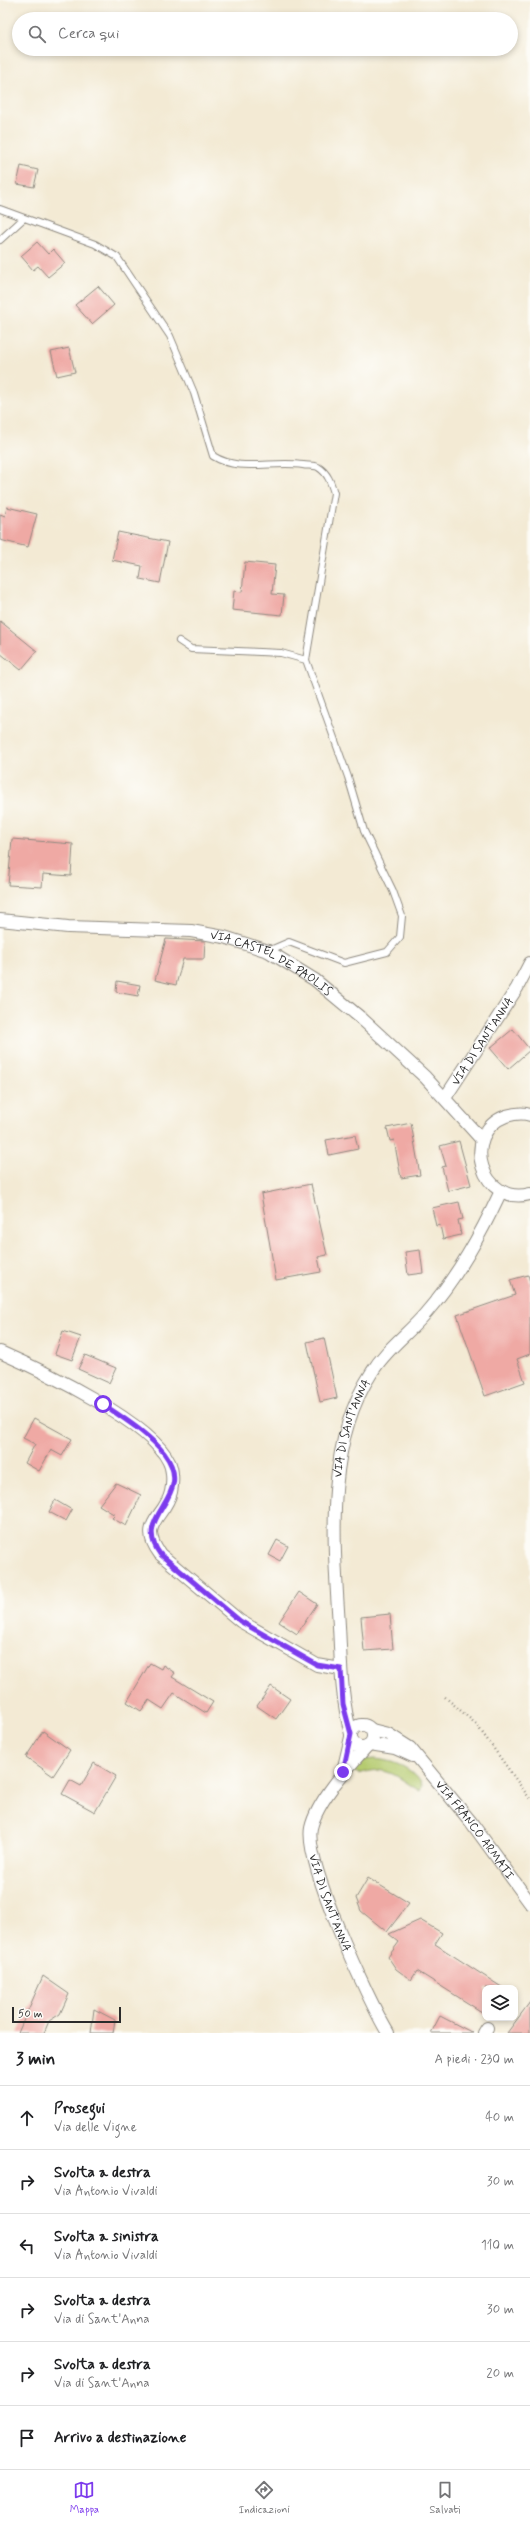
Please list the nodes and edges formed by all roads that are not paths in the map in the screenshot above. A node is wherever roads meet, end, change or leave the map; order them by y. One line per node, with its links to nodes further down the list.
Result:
1 (0, 209): 2 (lane)
2 (23, 219): 3 (lane); 5 (lane)
3 (0, 240)
4 (179, 641): 5 (lane)
5 (306, 660): 7 (lane)
6 (0, 920): 7 (street, VIA CASTEL DE PAOLIS)
7 (268, 951): 9 (street, VIA CASTEL DE PAOLIS)
8 (530, 963): 9 (street, VIA DI SANT'ANNA)
9 (445, 1098): 11 (street, VIA CASTEL DE PAOLIS)
10 (530, 1115): 11 (street)
11 (482, 1140): 12 (street)
12 (500, 1190): 13 (street); 15 (street, VIA DI SANT'ANNA)
13 (530, 1194)
14 (0, 1352): 15 (street)
15 (341, 1669): 16 (street, VIA DI SANT'ANNA)
16 (345, 1711): 17 (street); 18 (street, VIA DI SANT'ANNA)
17 (367, 1728): 18 (street); 19 (street); 20 (street, VIA FRANCO ARMATI)
18 (351, 1736): 19 (street); 21 (street, VIA DI SANT'ANNA)
19 (368, 1745): 20 (street, VIA FRANCO ARMATI); 21 (street, VIA DI SANT'ANNA)
20 (418, 1759): 22 (street, VIA FRANCO ARMATI)
21 (343, 1772): 23 (street, VIA DI SANT'ANNA)
22 (530, 1902)
23 (388, 2033)

